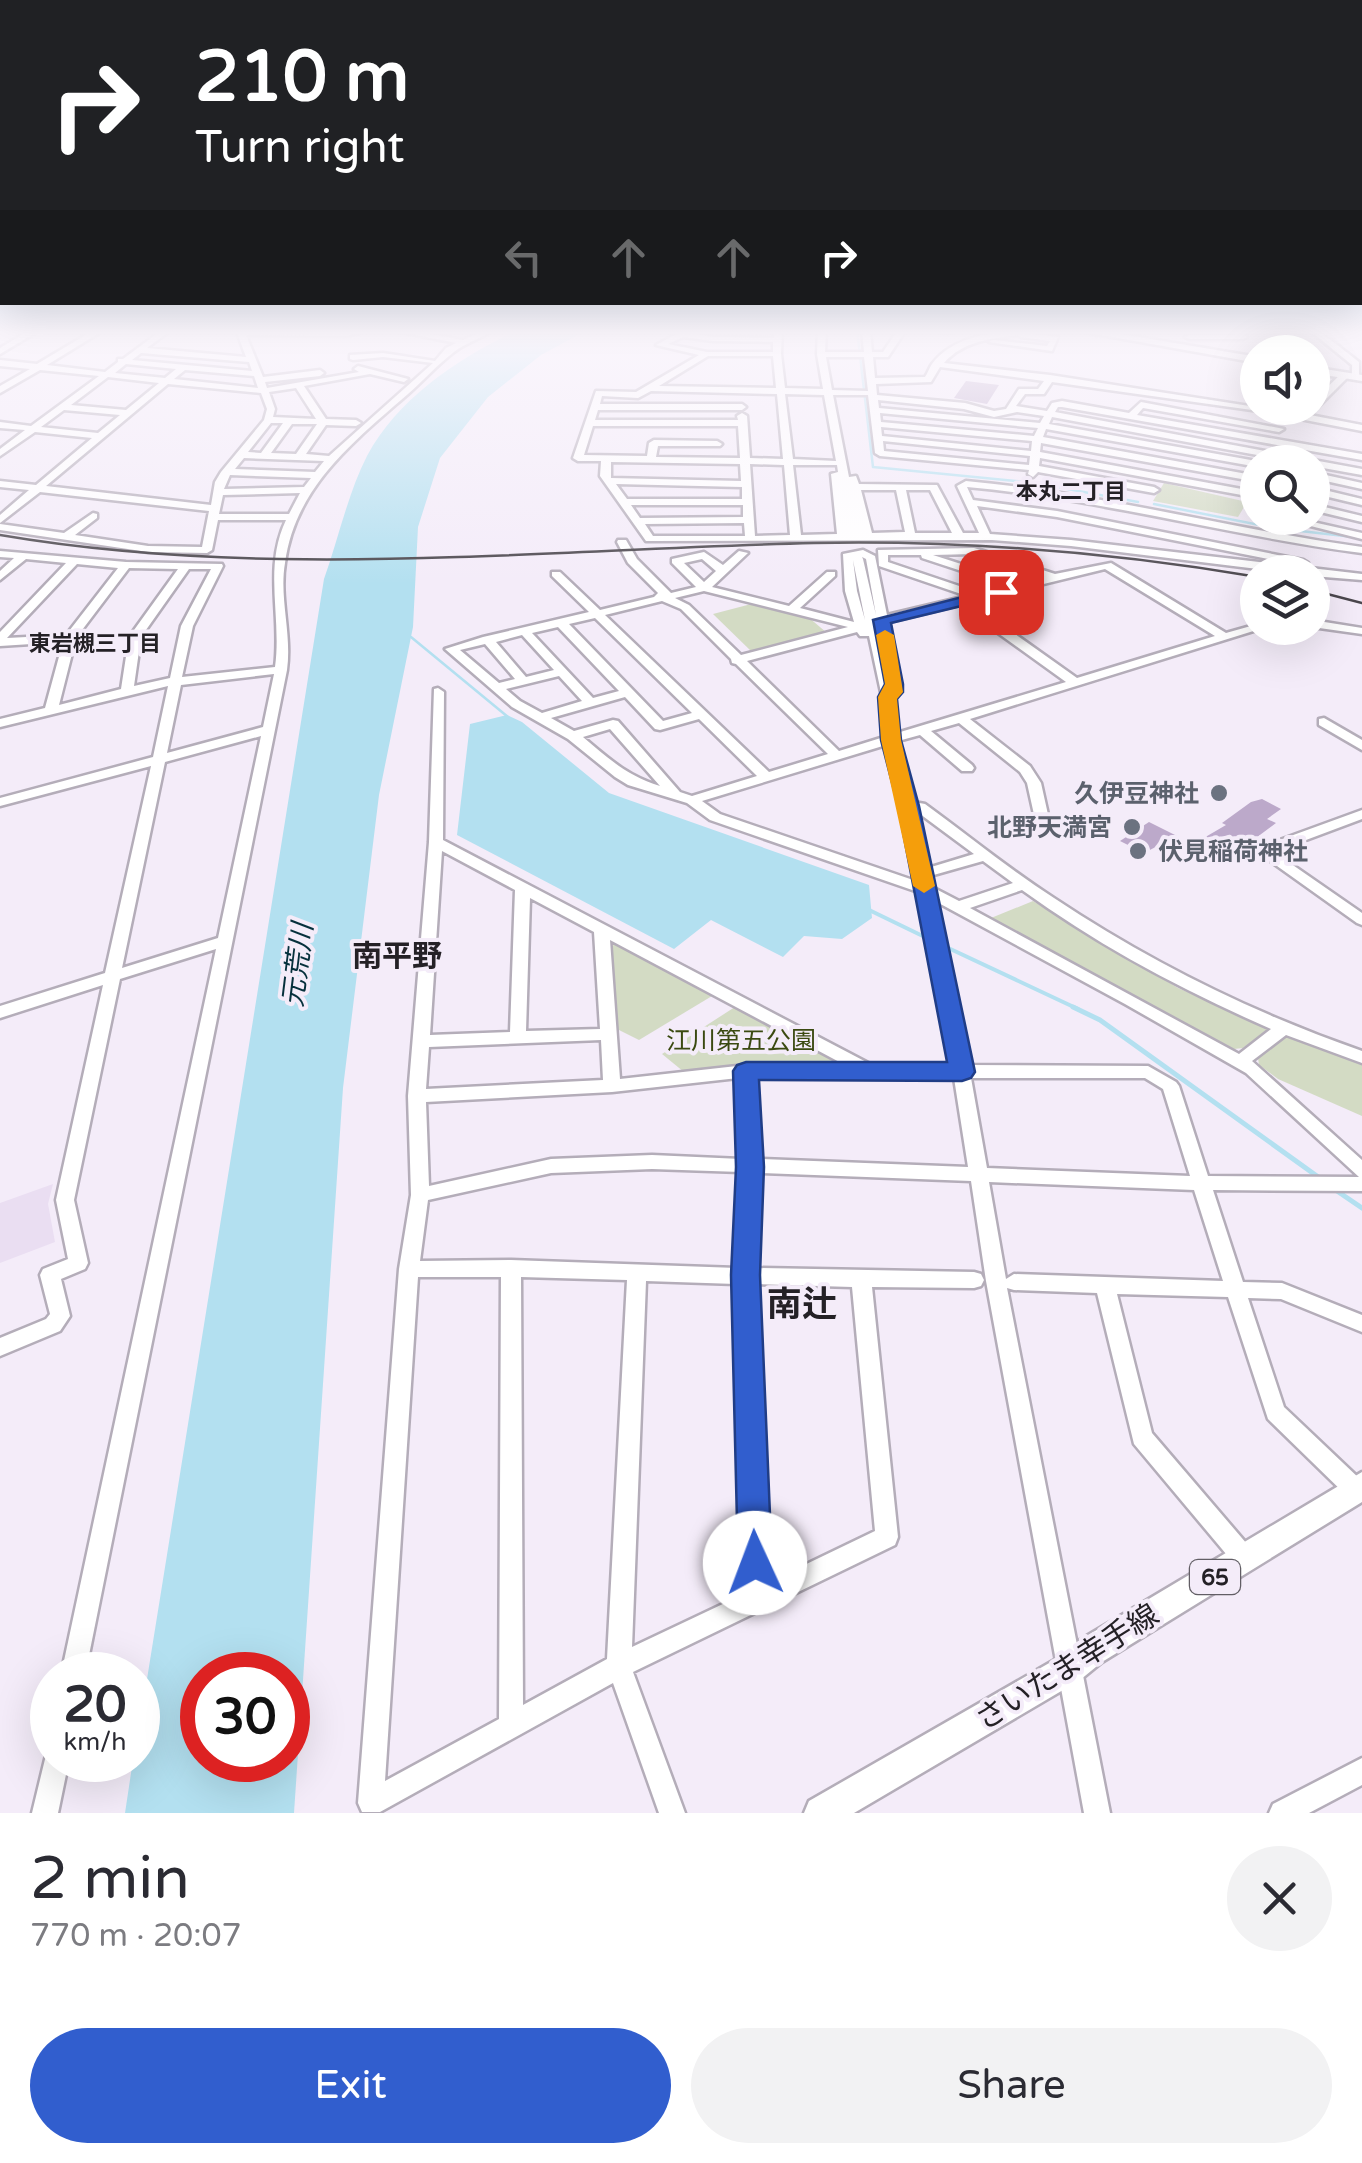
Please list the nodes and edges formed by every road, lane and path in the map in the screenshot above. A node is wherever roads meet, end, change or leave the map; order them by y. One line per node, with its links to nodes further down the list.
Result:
1 (1049, 414): 34 (street)
2 (1200, 414): 32 (street)
3 (50, 415): 35 (street)
4 (126, 415): 38 (street)
5 (269, 415): 21 (street)
6 (318, 415): 24 (street)
7 (365, 415): 26 (street)
8 (379, 415): 56 (street)
9 (591, 415): 27 (street)
10 (742, 415): 29 (street)
11 (784, 415): 61 (street)
12 (834, 415): 22 (street)
13 (875, 415): 30 (street)
14 (952, 415): 20 (street)
15 (985, 415): 20 (street)
16 (998, 415): 20 (street)
17 (1053, 415): 39 (street)
18 (1132, 415): 32 (street)
19 (1203, 415): 37 (street)
20 (992, 417): 34 (street)
21 (268, 420): 23 (street); 50 (street)
22 (835, 420): 62 (street); 79 (street); 103 (street)
23 (289, 421): 24 (street); 51 (street)
24 (323, 422): 26 (street); 52 (street)
25 (1330, 422): 36 (street)
26 (356, 423): 56 (street)
27 (588, 423): 28 (street); 54 (street)
28 (716, 423): 29 (street); 43 (street)
29 (742, 423): 60 (street)
30 (875, 424): 40 (street); 41 (street)
31 (0, 425): 35 (street)
32 (1194, 425): 39 (street); 42 (street)
33 (1288, 425): 37 (street)
34 (1042, 426): 41 (street); 45 (street)
35 (30, 428): 38 (street); 46 (street)
36 (1362, 428)
37 (1279, 429): 42 (street)
38 (100, 436): 80 (street)
39 (1187, 437): 44 (street); 45 (street)
40 (878, 438): 47 (street); 49 (street)
41 (1037, 439): 49 (street); 59 (street)
42 (1271, 440): 48 (street)
43 (717, 444): 57 (street); 58 (street)
44 (1240, 447)
45 (1179, 448): 55 (street); 59 (street)
46 (0, 453)
47 (880, 453): 65 (street); 66 (street)
48 (1338, 453): 53 (street); 63 (street)
49 (1036, 454): 66 (street); 71 (street)
50 (239, 455): 51 (street); 67 (street)
51 (264, 456): 52 (street)
52 (299, 457): 56 (street)
53 (1362, 457)
54 (606, 460): 57 (street); 72 (street)
55 (1240, 460)
56 (326, 461): 69 (street)
57 (651, 461): 58 (street)
58 (717, 462): 60 (street)
59 (1171, 462): 70 (street); 71 (street)
60 (746, 463): 61 (street); 76 (street)
61 (787, 463): 62 (street); 111 (street)
62 (834, 463): 103 (street)
63 (1330, 463)
64 (1330, 464): 68 (street)
65 (889, 465)
66 (1034, 468): 73 (street); 82 (street)
67 (226, 472): 69 (street); 83 (street)
68 (1362, 472)
69 (318, 475): 81 (street)
70 (1240, 475)
71 (1162, 476): 82 (street); 84 (street)
72 (608, 480): 76 (street); 86 (street)
73 (1032, 481)
74 (1330, 481): 78 (street)
75 (0, 484): 80 (street)
76 (747, 484): 87 (street)
77 (900, 486): 79 (street); 105 (street); 106 (street)
78 (1362, 486)
79 (858, 487): 104 (street)
80 (39, 488): 92 (street); 100 (street)
81 (307, 490): 83 (street); 95 (street)
82 (1154, 490): 93 (street)
83 (217, 492): 92 (street)
84 (1240, 492)
85 (1330, 494): 89 (street)
86 (624, 502): 87 (street); 99 (street)
87 (747, 502): 98 (street)
88 (968, 502): 90 (street); 93 (street); 107 (street)
89 (1362, 502)
90 (1035, 510): 96 (street); 112 (street)
91 (1330, 511): 97 (street)
92 (213, 512): 95 (street); 109 (street)
93 (1143, 513): 101 (street); 115 (street)
94 (92, 516): 109 (street)
95 (293, 517): 155 (street)
96 (1076, 518): 101 (street); 113 (street)
97 (1362, 519)
98 (749, 520): 99 (street); 110 (street)
99 (640, 521): 110 (street)
100 (0, 524): 109 (street)
101 (1132, 529): 116 (street); 121 (street)
102 (1330, 530): 108 (street)
103 (849, 536): 104 (street); 111 (street)
104 (868, 536): 105 (street)
105 (911, 536): 106 (street)
106 (959, 536): 107 (street)
107 (986, 536): 112 (street)
108 (1361, 536)
109 (64, 538)
110 (750, 538): 111 (street)
111 (796, 538)
112 (1014, 538): 113 (street)
113 (1060, 541): 116 (street)
114 (622, 542): 138 (street)
115 (1315, 545): 117 (street); 122 (street)
116 (1122, 547): 128 (street)
117 (1362, 550)
118 (913, 552): 135 (street); 136 (street); 139 (street)
119 (743, 553): 129 (street)
120 (0, 554): 123 (street)
121 (1244, 555)
122 (1312, 555)
123 (22, 557): 125 (street); 133 (street)
124 (858, 559): 164 (street)
125 (74, 562): 126 (street); 153 (street)
126 (126, 565): 127 (street); 151 (street)
127 (186, 566): 157 (street); 161 (street)
128 (1240, 566)
129 (723, 571): 137 (street); 137 (street)
130 (1330, 573): 134 (street)
131 (556, 574): 142 (street)
132 (832, 574): 141 (street)
133 (0, 577)
134 (1362, 577)
135 (1055, 578): 136 (street); 150 (street)
136 (1020, 586): 139 (street)
137 (704, 588): 138 (street); 141 (street)
138 (663, 595): 142 (street); 154 (street)
139 (981, 597): 140 (street)
140 (963, 602): 143 (street); 159 (street)
141 (791, 610): 146 (street)
142 (599, 612): 144 (street); 167 (street)
143 (882, 620): 146 (street); 164 (street)
144 (560, 622): 147 (street); 163 (street)
145 (1330, 625): 148 (street)
146 (862, 627): 154 (street); 168 (street)
147 (522, 630): 152 (street); 156 (street)
148 (1362, 631)
149 (1240, 632): 150 (street)
150 (1224, 637): 159 (street)
151 (70, 638): 153 (street); 166 (street)
152 (487, 640): 158 (street); 160 (street)
153 (0, 641)
154 (736, 660): 178 (street)
155 (281, 670): 157 (street); 173 (street)
156 (561, 672): 158 (street); 165 (street)
157 (176, 681): 161 (street); 179 (street)
158 (523, 681): 160 (street)
159 (1076, 683): 170 (street)
160 (495, 688): 169 (street)
161 (127, 692): 166 (street)
162 (438, 692): 188 (street)
163 (628, 692): 165 (street); 167 (street)
164 (888, 697): 168 (street)
165 (590, 702): 169 (street)
166 (50, 710): 172 (street)
167 (702, 714): 181 (street)
168 (890, 714): 176 (street)
169 (539, 718): 175 (street)
170 (962, 719): 174 (street); 187 (street)
171 (1324, 722): 177 (street)
172 (0, 723)
173 (268, 730): 179 (street); 196 (street)
174 (922, 730): 176 (street); 180 (street)
175 (573, 736): 182 (street); 182 (street)
176 (891, 740): 178 (street); 185 (street)
177 (1362, 746)
178 (836, 755): 181 (street)
179 (159, 760): 184 (street); 197 (street)
180 (967, 768)
181 (766, 776): 183 (street)
182 (676, 796): 183 (street)
183 (692, 800): 190 (street)
184 (0, 802)
185 (908, 806): 189 (street); 190 (street)
186 (1362, 814): 194 (street)
187 (1044, 828)
188 (436, 842): 192 (street); 202 (street)
189 (988, 855): 190 (street); 191 (street)
190 (923, 882): 193 (street); 207 (street)
191 (1025, 884): 193 (street); 199 (street)
192 (522, 888): 195 (street); 201 (street)
193 (958, 907): 204 (street)
194 (1362, 920)
195 (602, 930): 200 (street); 205 (street)
196 (227, 940): 197 (street); 230 (street)
197 (114, 976): 198 (street); 226 (street)
198 (0, 1012)
199 (1284, 1028): 203 (street); 204 (street)
200 (610, 1034): 201 (street); 208 (street)
201 (518, 1036): 202 (street)
202 (422, 1041): 209 (street)
203 (1362, 1057)
204 (1240, 1062): 211 (street)
205 (870, 1070): 206 (street); 207 (street)
206 (746, 1071): 208 (street); 210 (street)
207 (962, 1072): 212 (street); 213 (street)
208 (612, 1086): 209 (street)
209 (417, 1096): 215 (street)
210 (750, 1167): 212 (street); 215 (street); 219 (street)
211 (1362, 1171)
212 (977, 1174): 213 (street); 232 (street)
213 (1200, 1183): 214 (street); 224 (street)
214 (1362, 1184)
215 (420, 1195): 217 (street)
216 (511, 1268): 217 (street); 218 (street); 233 (street)
217 (409, 1269): 233 (street)
218 (637, 1270): 219 (street); 231 (street)
219 (746, 1275): 220 (street); 229 (street)
220 (861, 1280): 221 (street); 229 (street)
221 (974, 1280)
222 (1014, 1282): 223 (street)
223 (1106, 1284): 224 (street); 228 (street)
224 (1234, 1290): 225 (street); 227 (street)
225 (1362, 1324)
226 (0, 1347)
227 (1359, 1488): 228 (main road, さいたま幸手線 / 65)
228 (1245, 1559): 232 (main road, さいたま幸手線 / 65)
229 (756, 1599): 231 (street)
230 (78, 1652)
231 (619, 1666): 233 (street); 237 (street)
232 (1068, 1670): 238 (main road, さいたま幸手線 / 65); 239 (street)
233 (510, 1727)
234 (1362, 1771): 240 (street)
235 (51, 1782): 236 (street)
236 (44, 1813)
237 (672, 1813)
238 (821, 1813)
239 (1098, 1813)
240 (1282, 1813)

